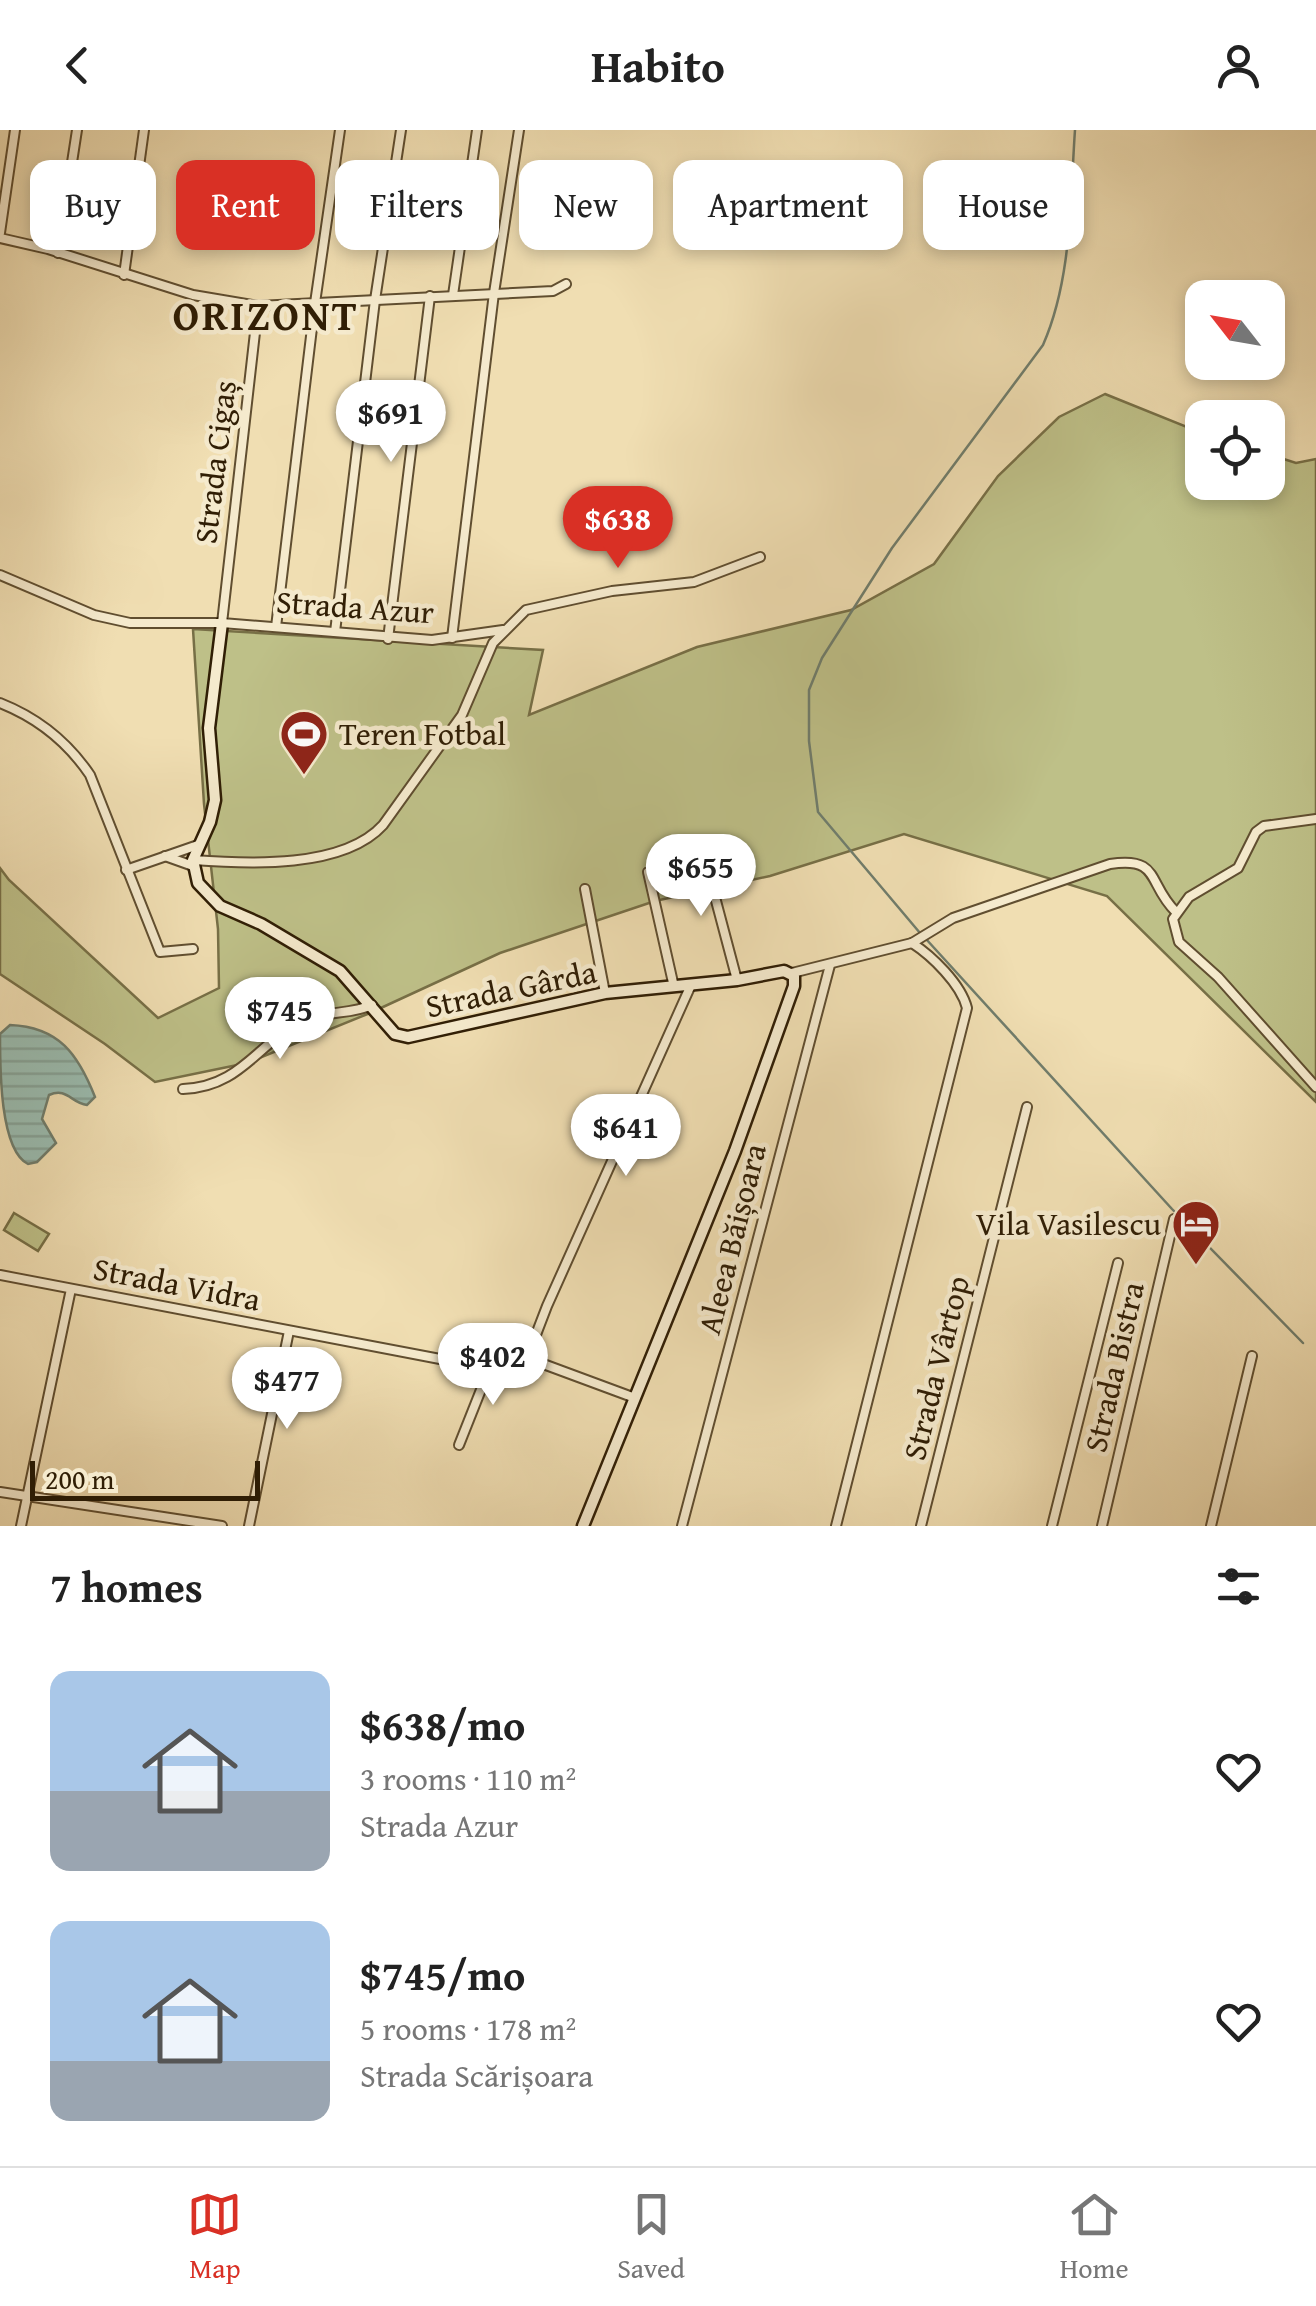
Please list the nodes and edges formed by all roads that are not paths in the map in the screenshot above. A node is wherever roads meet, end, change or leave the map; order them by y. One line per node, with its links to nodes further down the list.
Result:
1 (15, 130): 8 (street)
2 (77, 130): 9 (street)
3 (144, 130): 10 (street)
4 (340, 130): 16 (street)
5 (400, 130): 15 (street)
6 (477, 130): 13 (street)
7 (519, 130): 12 (street)
8 (0, 236): 9 (street)
9 (58, 252): 10 (street)
10 (124, 274): 17 (street)
11 (566, 284): 12 (street)
12 (494, 293): 13 (street); 24 (street)
13 (453, 295): 14 (street)
14 (430, 296): 15 (street); 25 (street)
15 (375, 300): 16 (street); 23 (street)
16 (315, 303): 17 (street); 21 (street)
17 (258, 306): 20 (street, Strada Cigaș)
18 (760, 558): 22 (street, Strada Azur)
19 (0, 576): 20 (street, Strada Azur)
20 (222, 623): 21 (street, Strada Azur); 28 (street)
21 (276, 627): 23 (street, Strada Azur)
22 (502, 630): 24 (street, Strada Azur); 31 (street)
23 (335, 632): 25 (street, Strada Azur)
24 (452, 638): 25 (street, Strada Azur)
25 (388, 639)
26 (0, 703): 32 (street)
27 (1316, 819): 35 (street)
28 (198, 845): 30 (street); 31 (street)
29 (702, 848): 40 (street)
30 (166, 856): 31 (street); 32 (street)
31 (193, 863): 44 (street, Strada Gârda)
32 (126, 870): 37 (street)
33 (648, 872): 42 (street)
34 (585, 889): 43 (street)
35 (1176, 912): 36 (street, Strada Gârda); 45 (street, Strada Gârda)
36 (914, 941): 38 (street, Strada Gârda); 65 (street)
37 (193, 949)
38 (830, 965): 39 (street, Strada Gârda); 64 (street, Aleea Băișoara)
39 (792, 973): 40 (street, Strada Gârda); 56 (street)
40 (738, 980): 41 (street, Strada Gârda)
41 (691, 985): 42 (street, Strada Gârda); 55 (street)
42 (674, 988): 43 (street, Strada Gârda)
43 (605, 993): 44 (street, Strada Gârda)
44 (372, 1005): 46 (street)
45 (1316, 1087)
46 (183, 1089)
47 (1027, 1106): 66 (street, Strada Vârtop)
48 (1174, 1219): 68 (street, Strada Bistra)
49 (1118, 1263): 67 (street)
50 (0, 1275): 51 (street, Strada Vidra)
51 (71, 1290): 52 (street, Strada Vidra); 59 (street)
52 (290, 1330): 54 (street, Strada Vidra); 62 (street)
53 (1252, 1356): 69 (street)
54 (494, 1357): 55 (street, Strada Vidra); 57 (street)
55 (528, 1358): 56 (street, Strada Vidra)
56 (636, 1398): 63 (street)
57 (458, 1446)
58 (0, 1492): 59 (street)
59 (27, 1498): 60 (street); 61 (street)
60 (21, 1526)
61 (222, 1526)
62 (249, 1526)
63 (583, 1526)
64 (682, 1526)
65 (836, 1526)
66 (921, 1526)
67 (1052, 1526)
68 (1102, 1526)
69 (1210, 1526)

